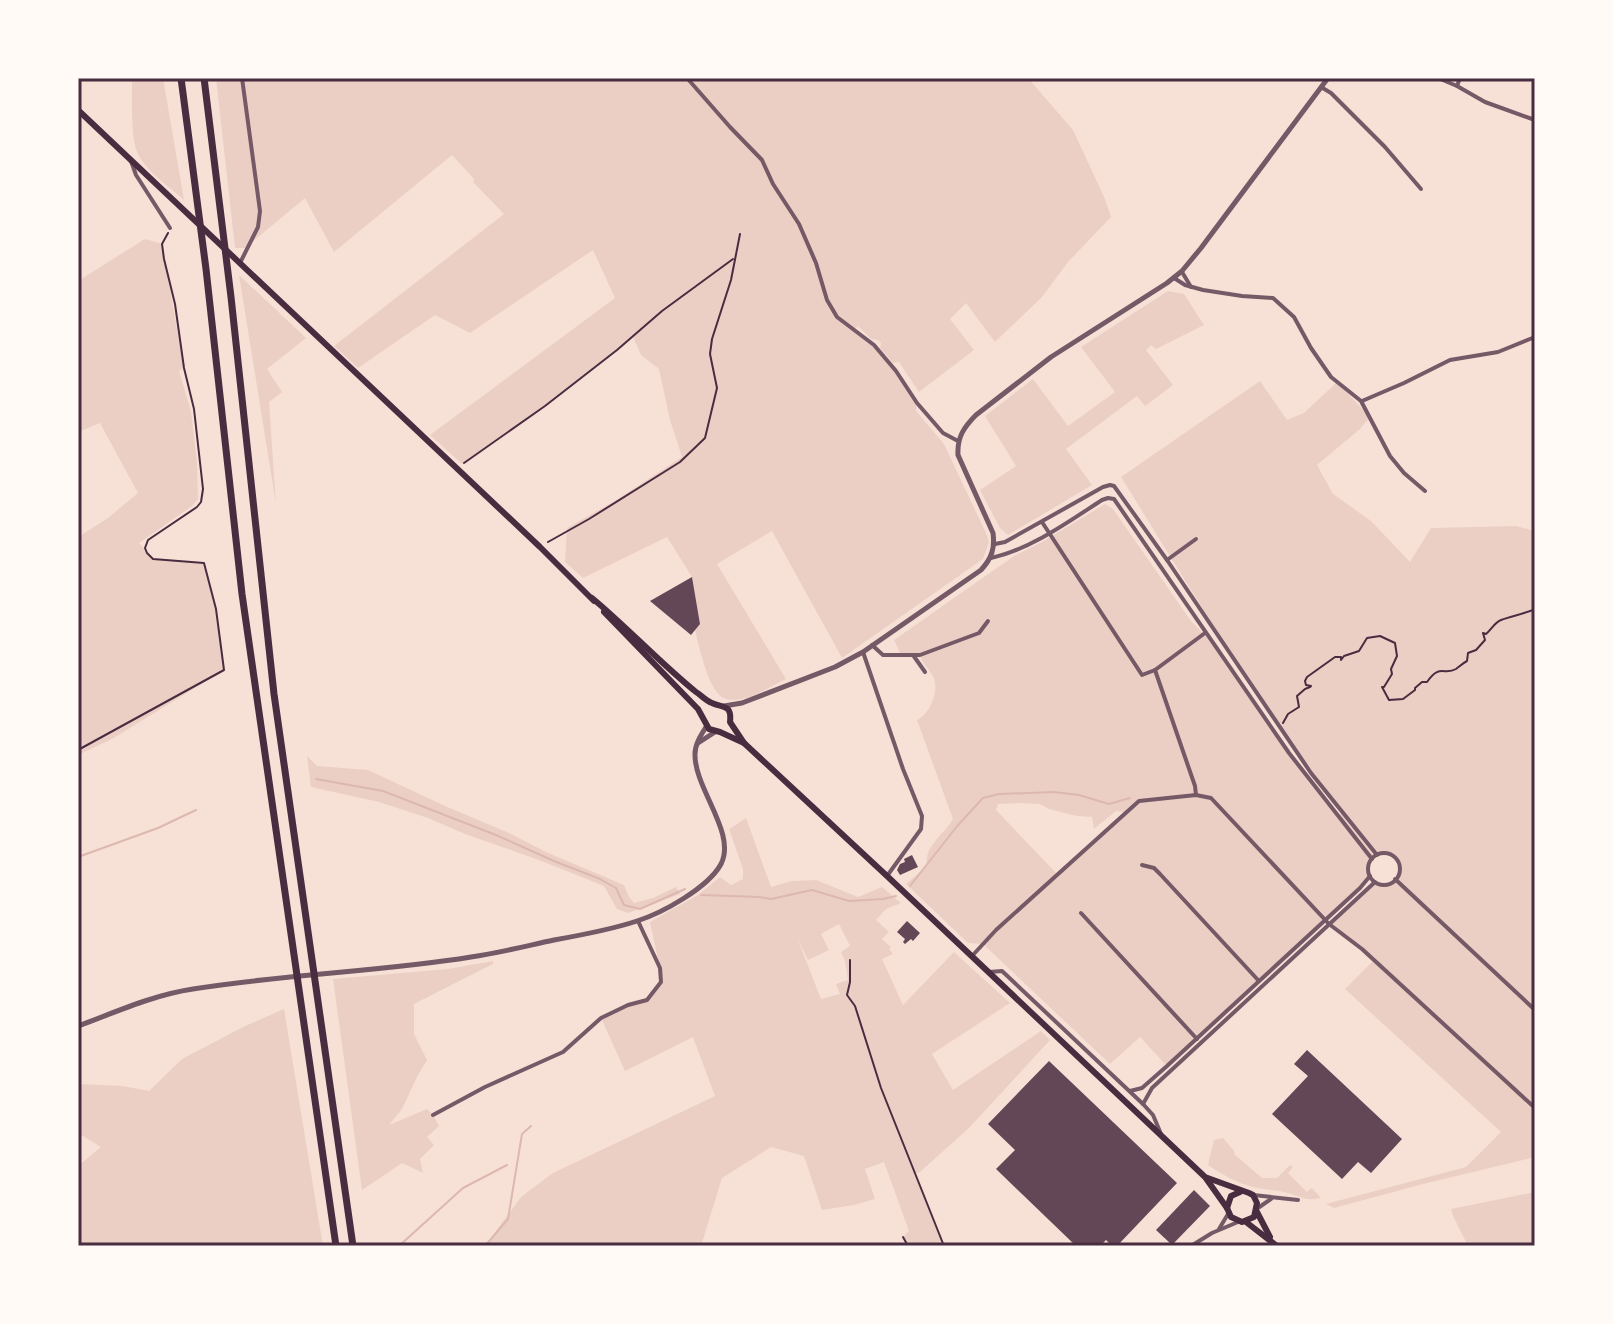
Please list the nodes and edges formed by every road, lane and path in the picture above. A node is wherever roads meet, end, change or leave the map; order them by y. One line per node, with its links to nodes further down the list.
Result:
1 (181, 78): 91 (highway)
2 (204, 78): 92 (highway)
3 (242, 78): 17 (street)
4 (687, 78): 23 (street)
5 (1328, 78): 9 (street)
6 (1438, 78): 8 (street)
7 (1460, 78): 8 (street)
8 (1457, 86): 11 (street)
9 (1321, 87): 13 (street); 18 (street)
10 (78, 110): 12 (main road)
11 (1535, 120)
12 (130, 159): 14 (street); 17 (main road)
13 (1421, 189)
14 (170, 228): 56 (path)
15 (740, 234): 16 (path)
16 (735, 257): 24 (path); 32 (path)
17 (240, 263): 24 (main road)
18 (1182, 271): 19 (street); 20 (street)
19 (1174, 278): 20 (street); 23 (street)
20 (1191, 287): 22 (street)
21 (1535, 337): 22 (street)
22 (1361, 401): 25 (street)
23 (958, 441): 31 (street)
24 (457, 468): 32 (main road)
25 (1425, 491)
26 (1062, 510): 27 (street); 28 (street); 34 (street)
27 (1042, 522): 29 (street); 31 (street)
28 (1068, 522): 29 (street); 38 (street)
29 (1048, 533): 33 (street); 44 (street)
30 (1196, 539): 34 (street)
31 (995, 544): 33 (street)
32 (540, 547): 35 (main road)
33 (991, 558): 39 (street)
34 (1167, 560): 52 (street)
35 (592, 598): 42 (main road); 43 (main road)
36 (1535, 609): 52 (path)
37 (988, 621): 41 (street)
38 (1205, 633): 44 (street); 58 (street)
39 (872, 645): 40 (street); 41 (street)
40 (863, 652): 46 (street); 60 (street)
41 (913, 655): 45 (street)
42 (665, 664): 43 (main road); 47 (main road)
43 (658, 670): 49 (main road)
44 (1155, 670): 57 (street)
45 (925, 672)
46 (742, 703): 48 (street); 50 (street)
47 (714, 705): 48 (main road); 49 (main road)
48 (724, 706): 50 (main road)
49 (703, 717): 51 (main road)
50 (730, 720): 53 (main road); 54 (main road)
51 (706, 727): 53 (main road); 55 (street)
52 (1280, 727): 58 (street)
53 (718, 732): 54 (main road); 55 (street)
54 (744, 743): 60 (main road)
55 (697, 744): 65 (street)
56 (78, 750)
57 (1196, 795): 66 (street); 67 (street)
58 (1374, 857): 61 (street); 62 (street)
59 (1142, 865): 70 (street)
60 (887, 876): 67 (main road)
61 (1370, 876): 63 (street); 66 (street)
62 (1395, 879): 63 (street); 72 (street)
63 (1375, 882): 66 (street)
64 (1081, 913): 74 (street)
65 (638, 921): 73 (street); 78 (street)
66 (1327, 922): 70 (street); 71 (street); 77 (street)
67 (972, 956): 69 (main road)
68 (850, 960): 94 (path)
69 (989, 972): 75 (street); 79 (main road)
70 (1259, 981): 71 (street); 74 (street)
71 (1264, 985): 74 (street)
72 (1535, 1010)
73 (78, 1026)
74 (1199, 1041): 75 (street); 76 (street)
75 (1130, 1091): 76 (street)
76 (1143, 1104): 79 (street)
77 (1535, 1108)
78 (433, 1115)
79 (1162, 1136): 80 (main road)
80 (1205, 1177): 81 (main road); 86 (main road)
81 (1244, 1191): 82 (main road); 86 (main road)
82 (1253, 1195): 83 (street); 85 (main road)
83 (1273, 1197): 84 (street); 85 (street)
84 (1298, 1200)
85 (1257, 1210): 87 (main road); 90 (main road)
86 (1228, 1211): 87 (main road); 88 (street)
87 (1242, 1222): 88 (street); 90 (main road)
88 (1218, 1231): 95 (street)
89 (903, 1237): 93 (path)
90 (1275, 1244)
91 (336, 1246)
92 (353, 1246)
93 (908, 1246)
94 (944, 1246)
95 (1191, 1246)

